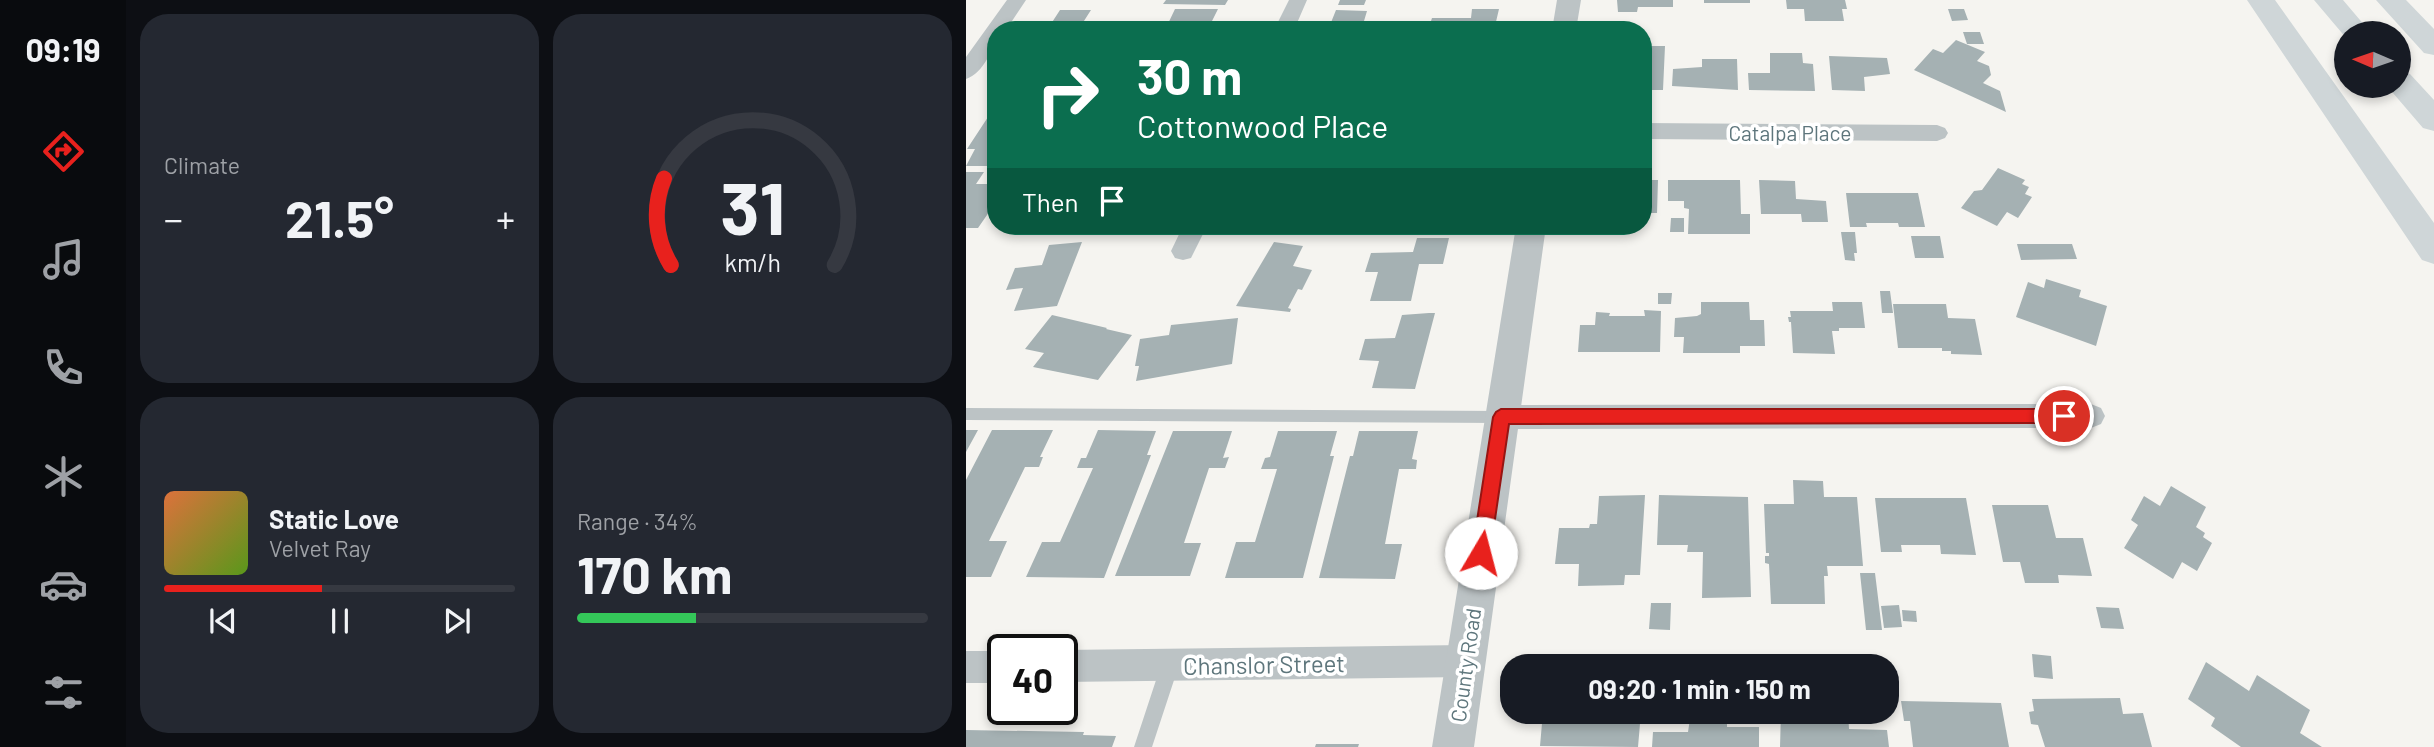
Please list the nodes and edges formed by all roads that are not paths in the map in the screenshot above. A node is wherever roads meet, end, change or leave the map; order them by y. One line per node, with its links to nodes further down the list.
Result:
1 (1017, 0): 10 (street)
2 (1298, 0): 11 (street)
3 (1569, 0): 12 (street)
4 (2261, 0): 26 (highway)
5 (2328, 0): 13 (highway)
6 (2359, 0): 14 (highway)
7 (2390, 0): 16 (highway)
8 (2424, 0): 9 (highway)
9 (2434, 10)
10 (1002, 21)
11 (1288, 21)
12 (1566, 21)
13 (2346, 21)
14 (2379, 21)
15 (987, 43): 18 (street)
16 (2434, 46)
17 (2412, 58): 19 (highway)
18 (966, 72)
19 (2434, 81)
20 (2412, 95): 21 (highway)
21 (2434, 120)
22 (1652, 131): 23 (street, Catalpa Place)
23 (1937, 133)
24 (1191, 235): 27 (street)
25 (1530, 235): 30 (street, County Road)
26 (2434, 250)
27 (1183, 251)
28 (966, 414): 30 (lane)
29 (2091, 416): 30 (street)
30 (1501, 417): 31 (street, County Road)
31 (1465, 661): 32 (street, Chanslor Street); 37 (street, County Road)
32 (1170, 665): 33 (street, Chanslor Street); 36 (lane)
33 (1078, 666)
34 (966, 667): 35 (street)
35 (987, 667)
36 (1143, 747)
37 (1453, 747)

